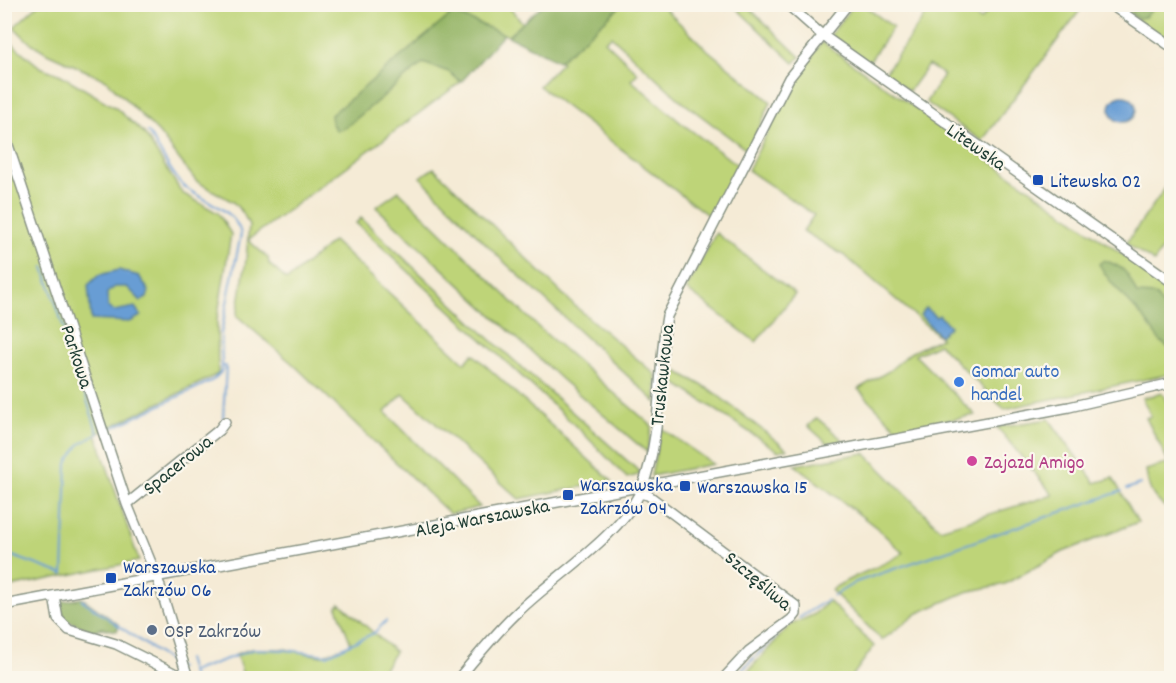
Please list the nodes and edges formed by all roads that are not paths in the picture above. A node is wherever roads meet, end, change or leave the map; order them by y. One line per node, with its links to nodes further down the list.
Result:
1 (787, 4): 4 (street, Litewska)
2 (848, 4): 4 (street, Truskawkowa)
3 (1110, 4): 5 (street)
4 (822, 35): 7 (street, Litewska); 10 (street, Truskawkowa)
5 (1172, 47)
6 (4, 133): 11 (street, Parkowa)
7 (1172, 282)
8 (1172, 382): 10 (street, Aleja Warszawska)
9 (225, 422): 11 (street, Spacerowa)
10 (640, 490): 12 (street, Aleja Warszawska); 16 (street, Truskawkowa); 17 (street, Szczęśliwa)
11 (127, 504): 12 (street, Parkowa)
12 (156, 577): 13 (street, Aleja Warszawska); 15 (street, Parkowa)
13 (54, 596): 14 (street, Aleja Warszawska); 15 (street)
14 (4, 605)
15 (187, 677)
16 (459, 678)
17 (724, 678)

